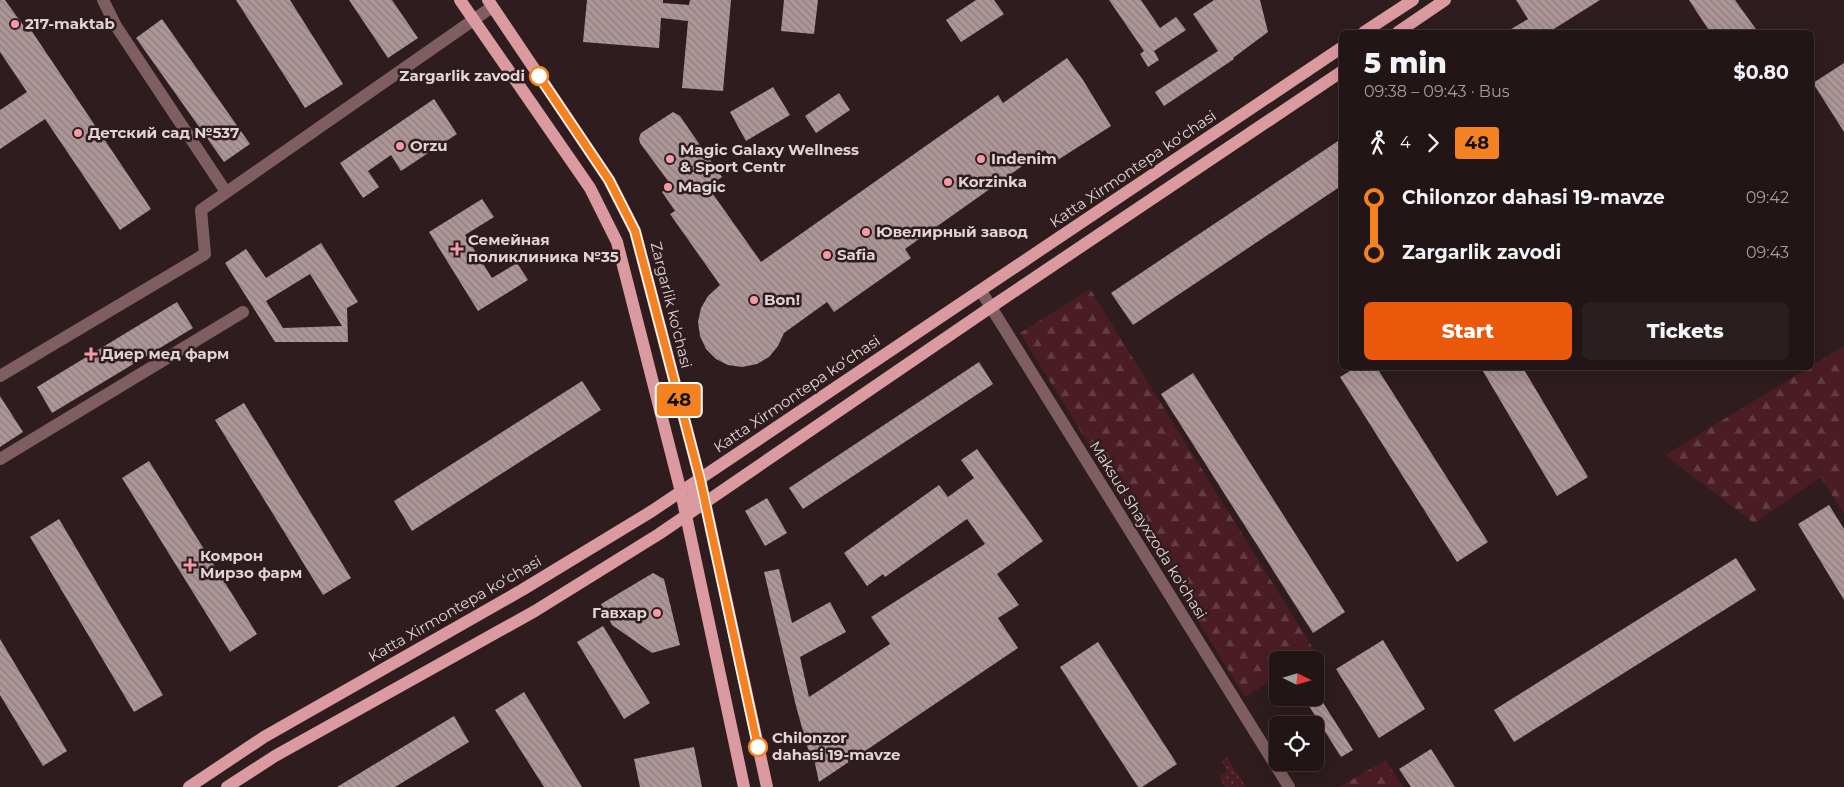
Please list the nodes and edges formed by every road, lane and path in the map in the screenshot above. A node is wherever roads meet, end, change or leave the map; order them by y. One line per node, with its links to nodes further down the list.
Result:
1 (103, 0): 11 (street)
2 (460, 0): 6 (main road)
3 (1412, 0): 7 (main road)
4 (1445, 0): 8 (main road)
5 (490, 3): 6 (street); 17 (main road, Zargarlik ko'chasi)
6 (473, 19): 11 (street); 18 (main road)
7 (1367, 30)
8 (1401, 30)
9 (1339, 49): 12 (main road, Katta Xirmontepa koʻchasi)
10 (1339, 73): 13 (main road)
11 (226, 192): 15 (street)
12 (981, 291): 13 (street, Maksud Shayxzoda ko'chasi); 17 (main road, Katta Xirmontepa koʻchasi)
13 (991, 307): 20 (main road); 26 (street, Maksud Shayxzoda ko'chasi)
14 (243, 312): 16 (street)
15 (0, 376)
16 (0, 459)
17 (700, 479): 18 (main road, Katta Xirmontepa koʻchasi); 19 (main road); 20 (main road, Zargarlik ko'chasi)
18 (681, 492): 19 (main road); 21 (main road); 22 (main road, Katta Xirmontepa koʻchasi)
19 (693, 496): 20 (main road); 21 (main road)
20 (706, 503): 21 (main road); 25 (main road, Zargarlik ko'chasi)
21 (686, 516): 23 (main road); 24 (main road)
22 (189, 787)
23 (227, 787)
24 (744, 787)
25 (767, 787)
26 (1289, 787)

